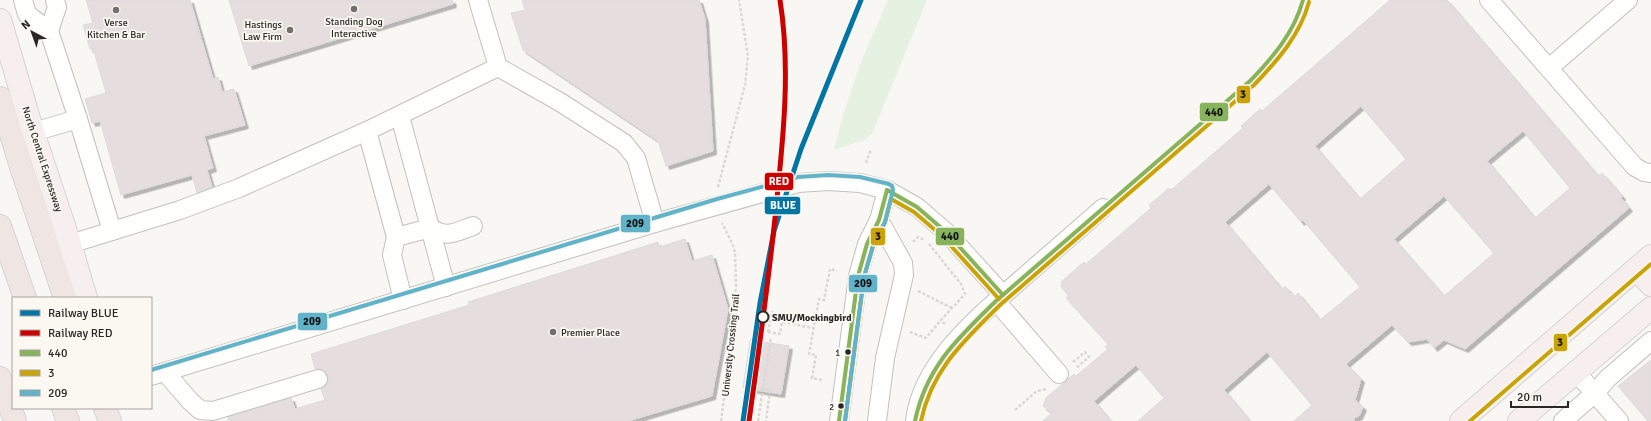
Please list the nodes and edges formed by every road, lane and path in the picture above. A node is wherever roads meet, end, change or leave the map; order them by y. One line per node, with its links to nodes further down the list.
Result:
1 (23, 0): 8 (street)
2 (478, 0): 9 (street)
3 (739, 0): 19 (path)
4 (1489, 0): 10 (street)
5 (1628, 0): 10 (street)
6 (55, 1): 8 (street)
7 (0, 20): 15 (main road, North Central Expressway)
8 (49, 31): 13 (street)
9 (498, 67): 12 (street); 23 (street)
10 (1549, 68): 18 (street)
11 (0, 98): 40 (highway)
12 (400, 116): 14 (street); 27 (street)
13 (78, 119): 15 (street); 28 (street)
14 (367, 131): 28 (street); 29 (street)
15 (33, 132): 30 (main road, North Central Expressway)
16 (870, 149): 17 (path)
17 (866, 163)
18 (1651, 173)
19 (718, 187)
20 (887, 190): 22 (street); 23 (street); 43 (street)
21 (1103, 208): 43 (street)
22 (879, 220): 75 (street); 76 (street)
23 (655, 223): 36 (street)
24 (722, 224): 71 (path, University Crossing Trail)
25 (0, 226): 39 (highway)
26 (473, 226): 27 (street)
27 (431, 228): 29 (street); 36 (street)
28 (112, 231): 30 (street)
29 (396, 237): 44 (street)
30 (70, 244): 41 (main road, North Central Expressway)
31 (911, 248): 45 (path)
32 (1643, 263): 34 (main road); 78 (main road)
33 (837, 271): 51 (path)
34 (1651, 285)
35 (920, 286): 38 (path)
36 (446, 287): 44 (street)
37 (915, 290): 38 (path)
38 (919, 292): 42 (path); 45 (path)
39 (25, 297)
40 (65, 297)
41 (86, 297)
42 (917, 298)
43 (1000, 298): 58 (street); 77 (street)
44 (403, 300): 57 (street)
45 (952, 308): 48 (path)
46 (1651, 308): 54 (main road)
47 (772, 311): 51 (path, bridge)
48 (941, 320): 49 (path); 50 (path)
49 (910, 325)
50 (946, 326)
51 (813, 328): 61 (path)
52 (771, 336): 62 (path)
53 (1651, 341): 55 (street)
54 (1611, 342): 55 (street); 56 (main road)
55 (1628, 361): 63 (street)
56 (1576, 372): 63 (street); 79 (main road)
57 (158, 374): 60 (street)
58 (1059, 374)
59 (0, 378): 67 (highway)
60 (318, 379)
61 (822, 380)
62 (763, 389): 72 (path); 73 (path); 74 (path)
63 (1595, 393): 80 (street); 81 (street)
64 (63, 409): 68 (highway)
65 (105, 409): 69 (highway)
66 (116, 409): 70 (main road)
67 (15, 421)
68 (68, 421)
69 (110, 421)
70 (119, 421)
71 (721, 421)
72 (750, 421)
73 (758, 421)
74 (766, 421)
75 (839, 421)
76 (877, 421)
77 (915, 421)
78 (1461, 421)
79 (1519, 421)
80 (1563, 421)
81 (1619, 421)

